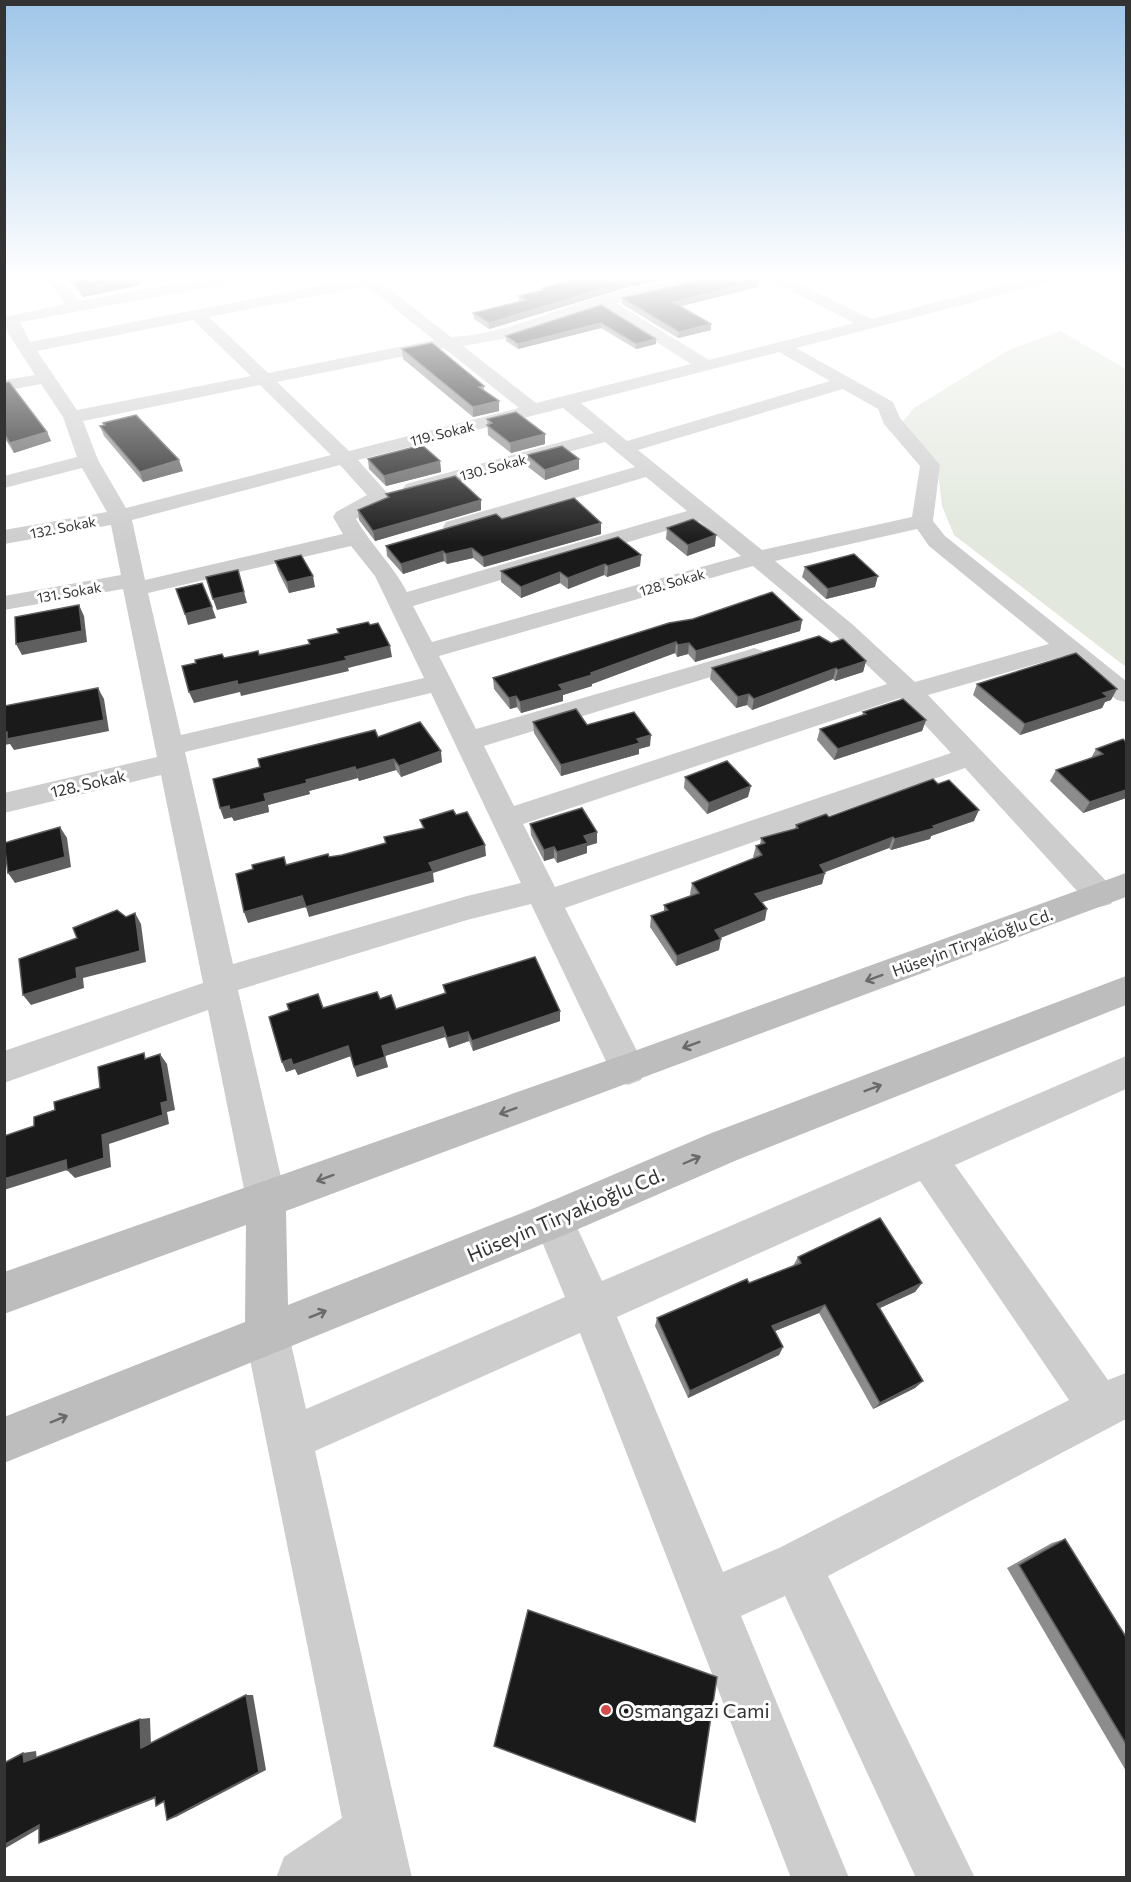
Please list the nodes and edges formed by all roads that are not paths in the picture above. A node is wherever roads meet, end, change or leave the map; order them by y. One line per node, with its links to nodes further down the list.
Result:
1 (39, 368): 7 (street)
2 (253, 368): 8 (street)
3 (317, 368): 8 (street)
4 (482, 368): 12 (street)
5 (695, 368): 11 (street, 119. Sokak)
6 (820, 368): 9 (street)
7 (46, 378): 10 (street); 13 (street)
8 (264, 378): 13 (street); 15 (street)
9 (846, 382): 14 (street, 130. Sokak); 22 (street)
10 (4, 387)
11 (568, 402): 12 (street, 119. Sokak); 14 (street)
12 (533, 410): 15 (street, 119. Sokak)
13 (72, 417): 16 (street)
14 (617, 441): 17 (street); 19 (street, 130. Sokak)
15 (344, 458): 19 (street); 21 (street, 119. Sokak)
16 (88, 460): 18 (street); 21 (street)
17 (650, 469): 20 (street); 23 (street)
18 (4, 482)
19 (376, 498): 25 (street, 130. Sokak)
20 (703, 513): 26 (street); 28 (street)
21 (120, 516): 24 (street, 132. Sokak); 27 (street)
22 (922, 521): 26 (street, 128. Sokak); 30 (street)
23 (436, 532)
24 (4, 537)
25 (372, 545): 27 (street, 131. Sokak); 28 (street)
26 (758, 558): 32 (street, 128. Sokak); 34 (street)
27 (134, 585): 29 (street, 131. Sokak); 37 (street)
28 (400, 602): 32 (street)
29 (4, 603)
30 (1068, 647): 34 (street); 35 (street)
31 (775, 650): 36 (street)
32 (424, 652): 33 (street)
33 (440, 683): 36 (street); 37 (street, 128. Sokak)
34 (907, 689): 38 (street); 40 (street)
35 (1126, 694)
36 (468, 741): 40 (street)
37 (170, 755): 39 (street, 128. Sokak); 43 (street)
38 (970, 756): 41 (street); 42 (street)
39 (4, 802)
40 (506, 819): 42 (street)
41 (1113, 890): 46 (street, Hüseyin Tiryakioğlu Cd., one-way to 46)
42 (543, 896): 43 (street); 46 (street)
43 (220, 987): 45 (street); 49 (street)
44 (1126, 990): 50 (street, Hüseyin Tiryakioğlu Cd., one-way to 44)
45 (4, 1067)
46 (628, 1069): 49 (street, Hüseyin Tiryakioğlu Cd., one-way to 49)
47 (1126, 1072): 48 (street)
48 (928, 1159): 52 (street); 54 (street)
49 (266, 1199): 51 (street, Hüseyin Tiryakioğlu Cd.); 53 (street)
50 (553, 1221): 52 (street); 53 (street, Hüseyin Tiryakioğlu Cd., one-way to 50)
51 (4, 1293)
52 (591, 1306): 55 (street); 58 (street)
53 (267, 1335): 55 (street); 56 (street, Hüseyin Tiryakioğlu Cd., one-way to 53)
54 (1114, 1401): 57 (street)
55 (290, 1439): 59 (street)
56 (4, 1440)
57 (797, 1566): 58 (street); 62 (street)
58 (711, 1603): 61 (street)
59 (378, 1854): 60 (street)
60 (305, 1878)
61 (820, 1878)
62 (946, 1878)

